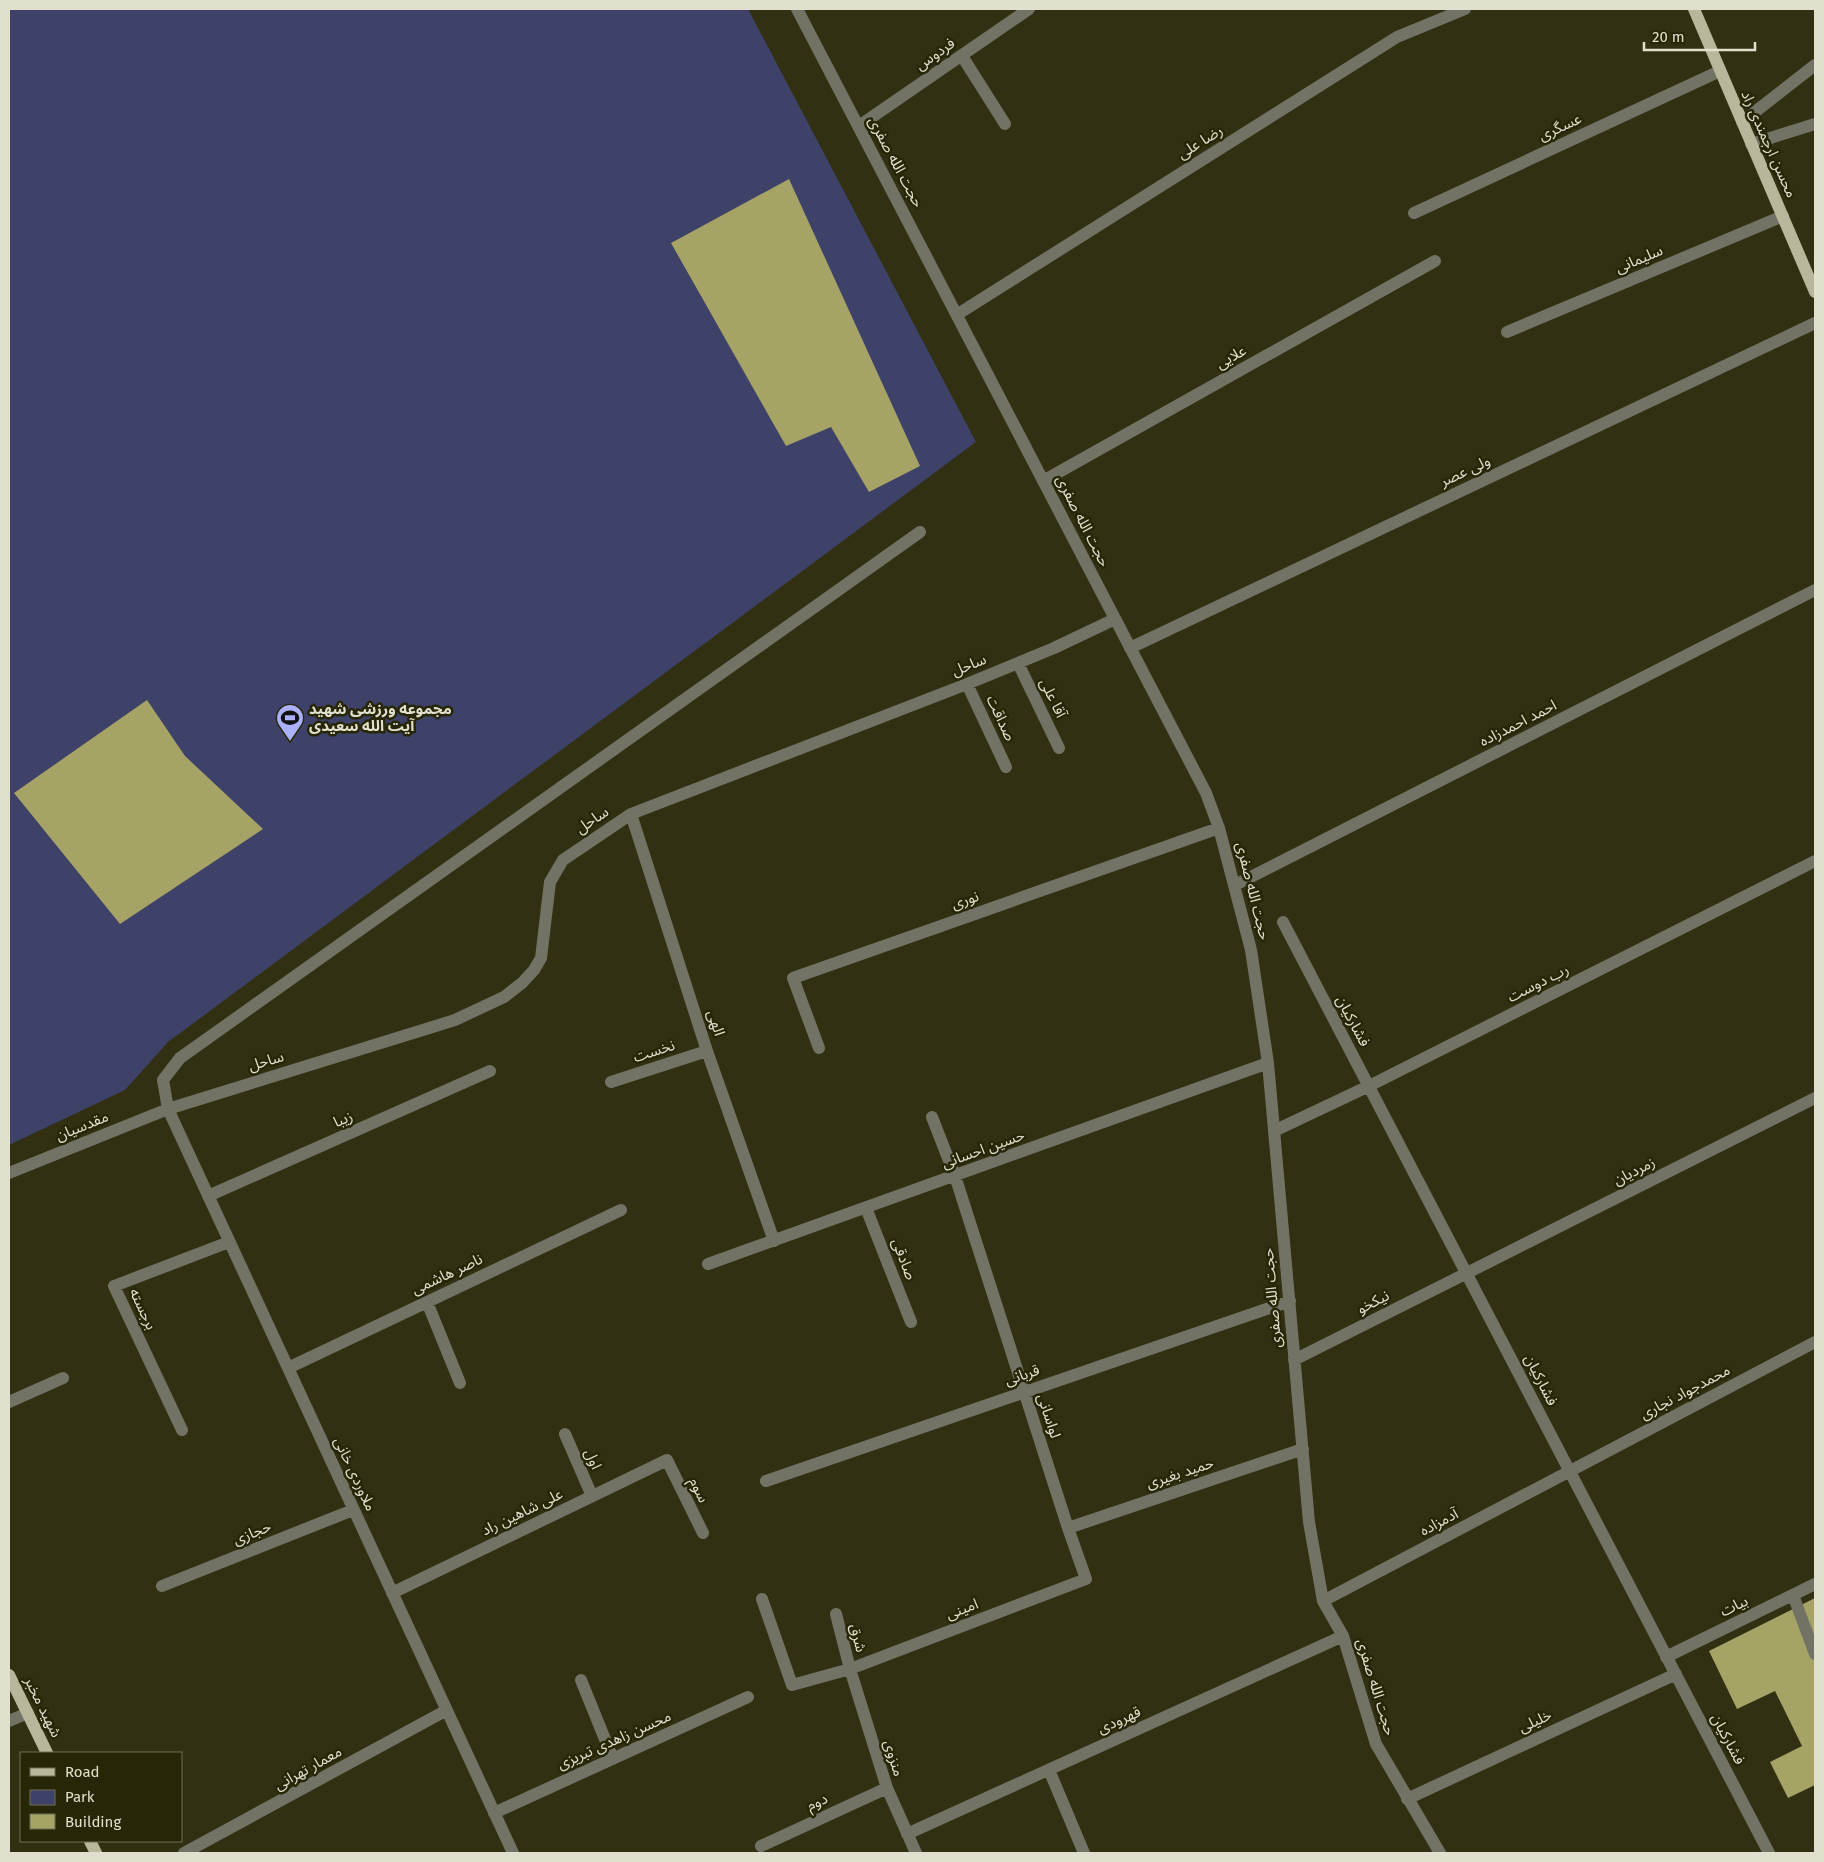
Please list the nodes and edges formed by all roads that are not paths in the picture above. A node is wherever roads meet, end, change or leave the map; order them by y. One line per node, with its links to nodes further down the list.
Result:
1 (798, 9): 11 (street, حجت الله صفری)
2 (1029, 9): 5 (street, فردوس)
3 (1465, 9): 17 (street, رضا علی)
4 (1694, 9): 7 (main road, محسن ارجمندی راد)
5 (962, 56): 9 (street); 11 (street, فردوس)
6 (1815, 65): 8 (street)
7 (1720, 71): 8 (main road, محسن ارجمندی راد); 13 (street, عسگری)
8 (1742, 122): 12 (main road, محسن ارجمندی راد)
9 (1005, 124)
10 (1815, 124): 12 (street)
11 (859, 126): 17 (street, حجت الله صفری)
12 (1751, 144): 14 (main road, محسن ارجمندی راد)
13 (1414, 213)
14 (1783, 216): 16 (main road, محسن ارجمندی راد); 19 (street, سلیمانی)
15 (1435, 261): 20 (street, علایی)
16 (1815, 292)
17 (958, 314): 20 (street, حجت الله صفری)
18 (1815, 323): 24 (street, ولی عصر)
19 (1507, 332)
20 (1043, 481): 23 (street, حجت الله صفری)
21 (920, 532): 41 (street, ملاوردی خانی)
22 (1815, 590): 32 (street, احمد احمدزاده)
23 (1115, 619): 24 (street, حجت الله صفری); 25 (street, ساحل)
24 (1130, 648): 30 (street, حجت الله صفری)
25 (1018, 663): 26 (street, ساحل); 27 (street, آقا علی)
26 (967, 684): 28 (street, صداقت); 29 (street, ساحل)
27 (1059, 748)
28 (1006, 767)
29 (631, 814): 35 (street, الهی); 41 (street, ساحل)
30 (1219, 828): 32 (street, حجت الله صفری); 34 (street, نوری)
31 (1815, 860): 39 (street, رب دوست)
32 (1235, 884): 36 (street, حجت الله صفری)
33 (1283, 922): 39 (street, فشارکیان)
34 (819, 1048)
35 (707, 1051): 38 (street, نخست); 49 (street, الهی)
36 (1268, 1063): 43 (street, حجت الله صفری); 45 (street, حسین احسانی)
37 (490, 1071): 46 (street, زیبا)
38 (611, 1082)
39 (1369, 1086): 43 (street, رب دوست); 52 (street, فشارکیان)
40 (1815, 1098): 52 (street, زمردیان)
41 (168, 1108): 44 (street, مقدسیان); 46 (street, ملاوردی خانی)
42 (932, 1117): 45 (street)
43 (1274, 1131): 53 (street, حجت الله صفری)
44 (9, 1173)
45 (955, 1176): 47 (street, حسین احسانی); 61 (street, لواسانی)
46 (208, 1196): 50 (street, ملاوردی خانی)
47 (866, 1208): 49 (street, حسین احسانی); 55 (street, صادقی)
48 (620, 1210): 54 (street, ناصر هاشمی)
49 (774, 1241): 51 (street, حسین احسانی)
50 (229, 1242): 58 (street, ملاوردی خانی); 63 (street, برجسته)
51 (708, 1264)
52 (1467, 1273): 57 (street, نیکخو); 67 (street, فشارکیان)
53 (1290, 1301): 57 (street, حجت الله صفری); 61 (street, قربانی)
54 (426, 1302): 58 (street, ناصر هاشمی); 60 (street)
55 (911, 1322)
56 (1815, 1342): 67 (street, محمدجواد نجاری)
57 (1294, 1360): 65 (street, حجت الله صفری)
58 (288, 1368): 70 (street, ملاوردی خانی)
59 (63, 1378): 62 (street)
60 (460, 1383)
61 (1024, 1392): 68 (street, قربانی); 71 (street, لواسانی)
62 (9, 1402)
63 (182, 1430)
64 (565, 1434): 69 (street, اول)
65 (1303, 1449): 71 (street, حمید بغیری); 79 (street, حجت الله صفری)
66 (667, 1460): 69 (street, علی شاهین راد); 72 (street, سوم)
67 (1570, 1471): 79 (street, آدمزاده); 83 (street, فشارکیان)
68 (766, 1481)
69 (592, 1496): 76 (street, علی شاهین راد)
70 (353, 1510): 75 (street, حجازی); 76 (street, ملاوردی خانی)
71 (1068, 1528): 73 (street, لواسانی)
72 (703, 1533)
73 (1086, 1579): 84 (street, امینی)
74 (1815, 1584): 77 (street, بیات)
75 (162, 1586)
76 (392, 1593): 89 (street, ملاوردی خانی)
77 (1793, 1595): 82 (street); 83 (street, بیات)
78 (762, 1599): 84 (street, امینی)
79 (1323, 1601): 81 (street, حجت الله صفری)
80 (836, 1614): 84 (street, شرق)
81 (1343, 1636): 94 (street, قهرودی); 96 (street, حجت الله صفری)
82 (1815, 1654)
83 (1666, 1657): 85 (street, فشارکیان)
84 (850, 1669): 95 (street, منزوی)
85 (1676, 1674): 96 (street, خلیلی); 105 (street, فشارکیان)
86 (9, 1675): 90 (main road, شهید مخبر)
87 (581, 1680): 93 (street)
88 (748, 1697): 93 (street, محسن زاهدی تبریزی)
89 (447, 1710): 97 (street, ملاوردی خانی); 100 (street, معمار تهرانی)
90 (28, 1714): 91 (street); 92 (main road, شهید مخبر)
91 (9, 1722)
92 (47, 1752)
93 (613, 1759): 97 (street, محسن زاهدی تبریزی)
94 (1049, 1770): 98 (street, قهرودی); 103 (street)
95 (886, 1788): 98 (street, منزوی); 99 (street, دوم)
96 (1407, 1798): 104 (street, حجت الله صفری)
97 (494, 1813): 101 (street, ملاوردی خانی)
98 (908, 1834): 102 (street, منزوی)
99 (761, 1846)
100 (184, 1853)
101 (512, 1853)
102 (916, 1853)
103 (1084, 1853)
104 (1440, 1853)
105 (1769, 1853)

